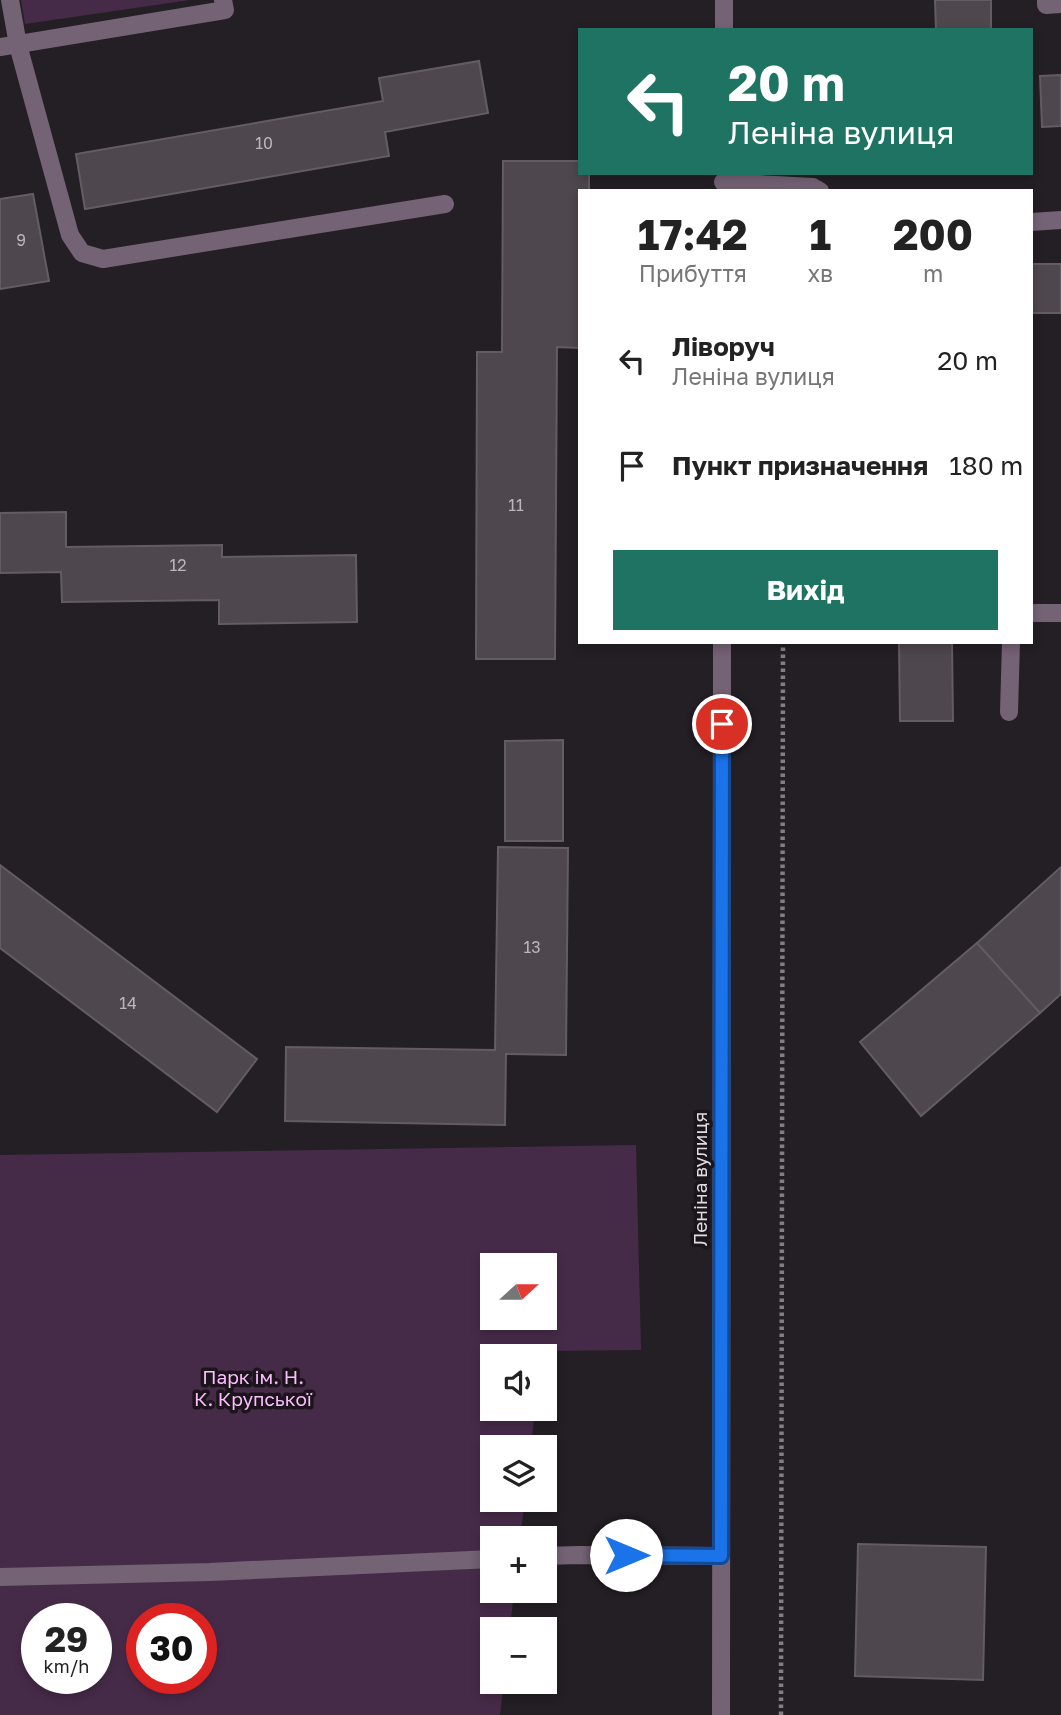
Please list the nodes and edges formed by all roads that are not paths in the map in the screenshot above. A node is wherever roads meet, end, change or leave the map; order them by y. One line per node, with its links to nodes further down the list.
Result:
1 (10, 0): 7 (street)
2 (223, 0): 7 (street)
3 (724, 0): 6 (street)
4 (1046, 0): 5 (street)
5 (1061, 4)
6 (724, 28)
7 (9, 46): 10 (street)
8 (723, 182): 9 (street)
9 (816, 189)
10 (445, 204)
11 (1061, 220): 12 (street)
12 (1033, 222)
13 (1033, 613): 14 (street)
14 (1061, 613)
15 (722, 644): 19 (street, Леніна вулиця)
16 (1011, 644): 17 (street)
17 (1009, 712)
18 (557, 1556): 19 (street)
19 (721, 1556): 22 (street, Леніна вулиця)
20 (480, 1560): 21 (street)
21 (0, 1577)
22 (721, 1715)

